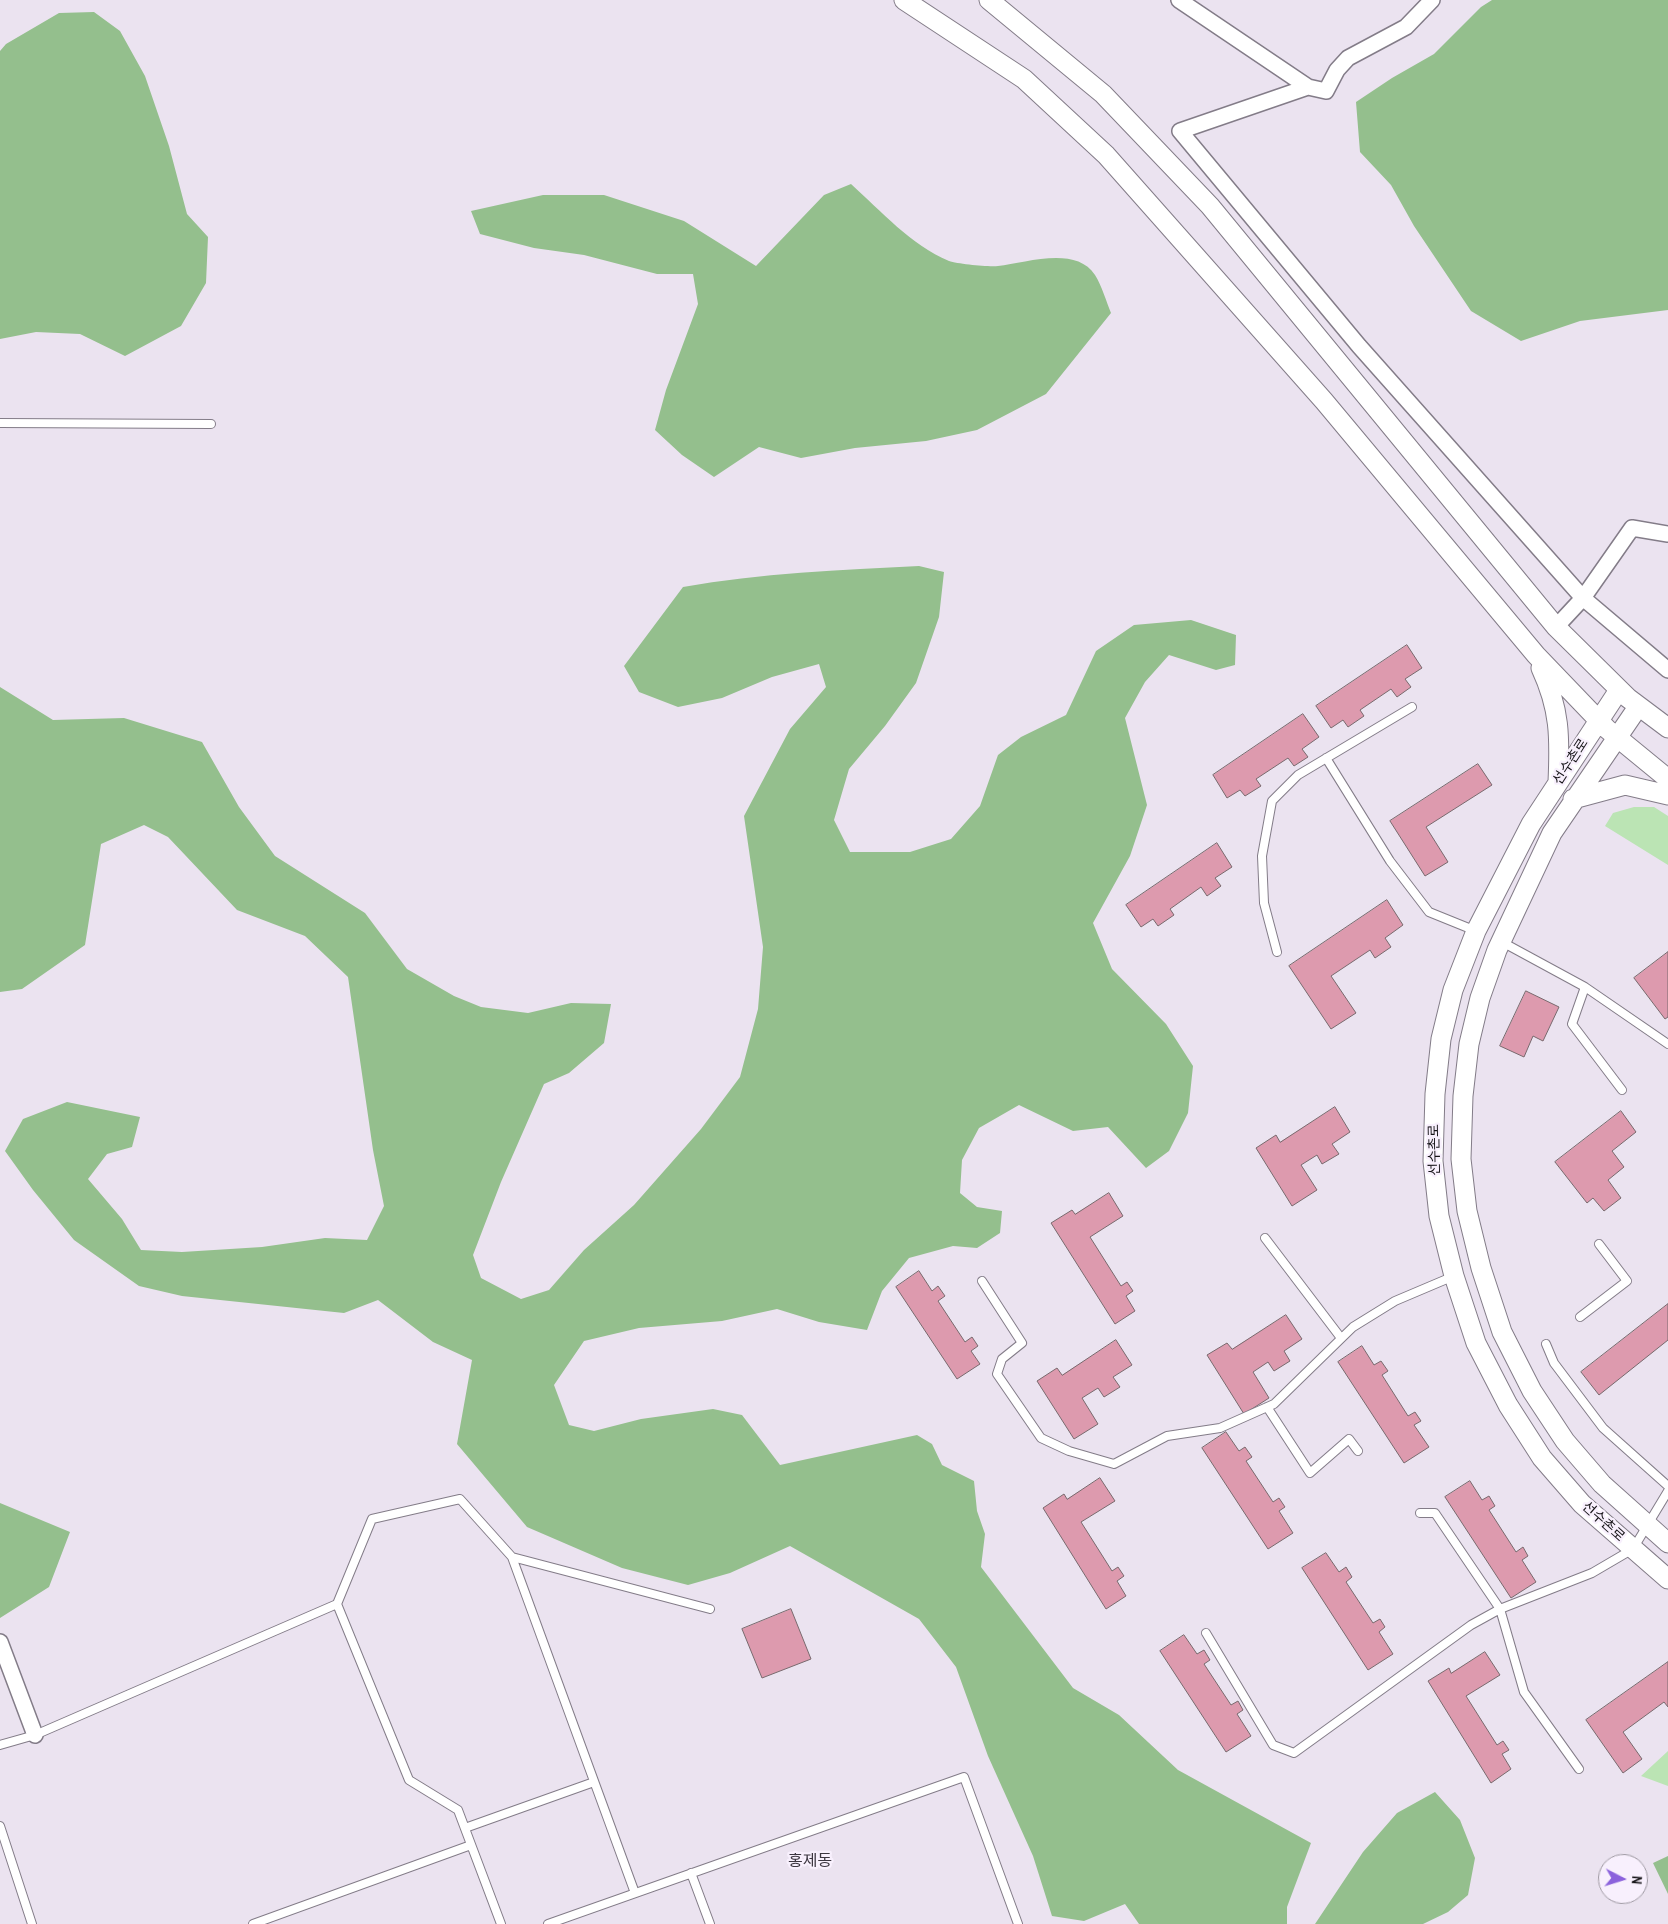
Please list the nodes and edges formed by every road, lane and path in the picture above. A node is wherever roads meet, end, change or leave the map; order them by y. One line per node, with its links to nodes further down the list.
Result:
1 (904, 0): 11 (street)
2 (989, 0): 10 (street)
3 (1179, 0): 5 (street)
4 (1432, 0): 5 (street)
5 (1308, 87): 9 (street)
6 (0, 423): 7 (lane)
7 (210, 424)
8 (1668, 534): 9 (street)
9 (1583, 598): 10 (street); 12 (street)
10 (1556, 627): 13 (street)
11 (1536, 655): 16 (street); 21 (street)
12 (1668, 670)
13 (1619, 690): 15 (street); 16 (street, 선수촌로)
14 (1412, 707): 19 (lane)
15 (1638, 707): 17 (street); 18 (street, 선수촌로)
16 (1598, 721): 18 (street); 21 (street, 선수촌로)
17 (1668, 728)
18 (1616, 737): 20 (street); 23 (street, 선수촌로)
19 (1326, 758): 24 (lane); 26 (lane)
20 (1668, 779)
21 (1558, 783): 24 (street, 선수촌로)
22 (1668, 795): 23 (street)
23 (1574, 799): 25 (street, 선수촌로)
24 (1476, 931): 25 (street); 33 (street, 선수촌로)
25 (1501, 941): 27 (lane); 32 (street, 선수촌로)
26 (1277, 952)
27 (1585, 987): 28 (lane); 29 (lane)
28 (1668, 1044)
29 (1622, 1090)
30 (1265, 1238): 36 (lane)
31 (1599, 1244): 35 (lane)
32 (1481, 1268): 33 (street); 43 (street, 선수촌로)
33 (1454, 1276): 36 (lane); 45 (street, 선수촌로)
34 (982, 1281): 38 (lane)
35 (1580, 1318)
36 (1341, 1338): 38 (lane)
37 (1546, 1344): 40 (lane)
38 (1267, 1408): 39 (lane)
39 (1358, 1451)
40 (1668, 1486)
41 (1668, 1491): 43 (lane)
42 (1420, 1514): 50 (lane)
43 (1648, 1525): 44 (street, 선수촌로); 45 (lane)
44 (1668, 1543)
45 (1633, 1549): 47 (street, 선수촌로); 50 (lane)
46 (512, 1557): 48 (lane); 49 (lane); 56 (lane)
47 (1668, 1579)
48 (338, 1604): 53 (lane); 58 (lane)
49 (710, 1609)
50 (1500, 1609): 51 (lane); 55 (lane)
51 (1206, 1633)
52 (0, 1642): 53 (street)
53 (35, 1735): 54 (lane)
54 (0, 1744)
55 (1579, 1769)
56 (594, 1782): 58 (lane); 61 (lane)
57 (0, 1826): 62 (lane)
58 (465, 1828): 59 (lane)
59 (471, 1845): 63 (lane); 64 (lane)
60 (691, 1873): 61 (lane); 66 (lane); 67 (lane)
61 (635, 1893): 65 (lane)
62 (32, 1924)
63 (253, 1924)
64 (500, 1924)
65 (548, 1924)
66 (710, 1924)
67 (1018, 1924)

